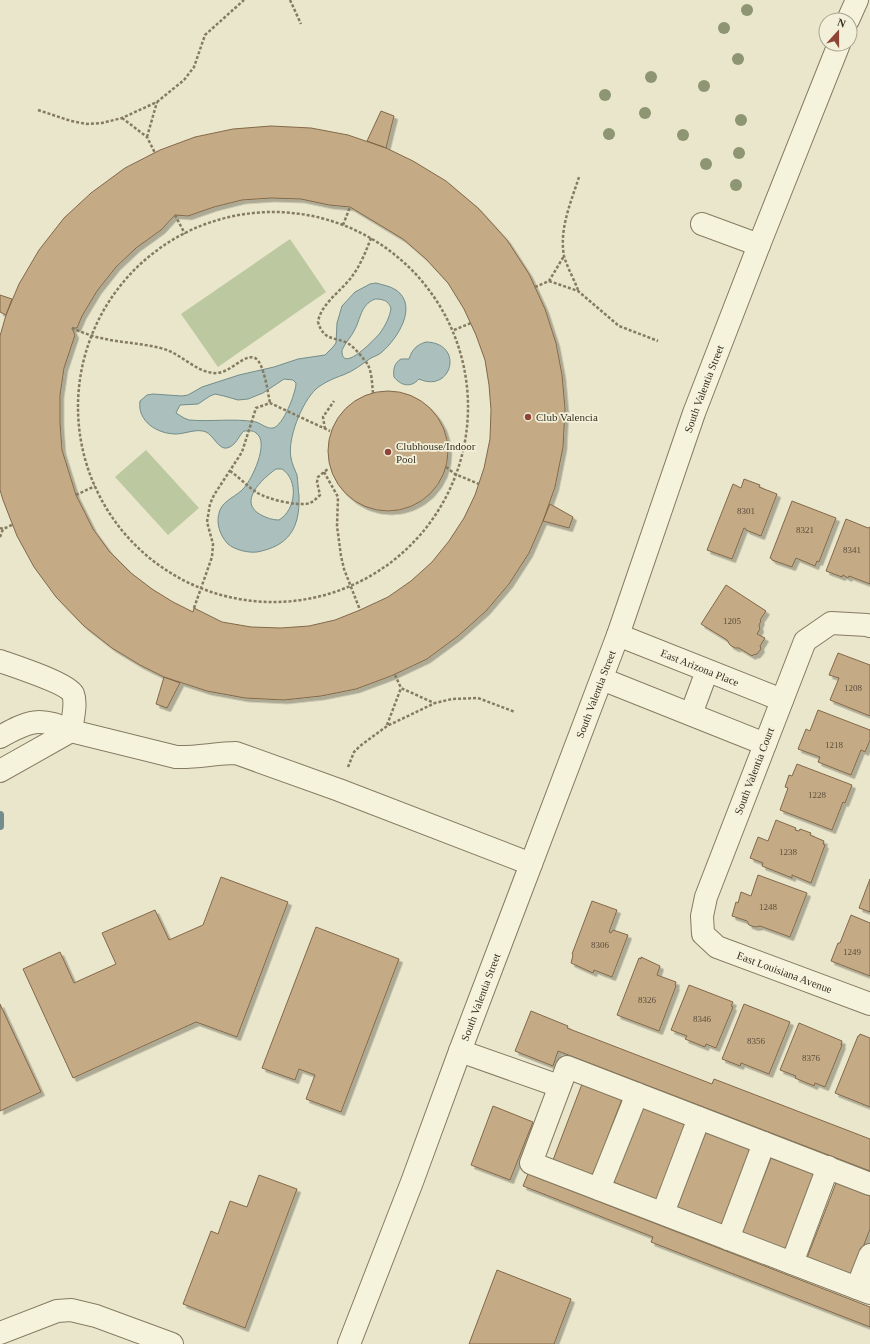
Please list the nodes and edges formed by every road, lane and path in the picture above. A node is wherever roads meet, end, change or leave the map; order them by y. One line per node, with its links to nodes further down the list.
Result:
1 (244, 0): 7 (path)
2 (290, 0): 5 (path)
3 (857, 0): 4 (street)
4 (852, 12)
5 (301, 24)
6 (836, 52): 19 (street, South Valentia Street)
7 (157, 102): 9 (path); 10 (path)
8 (38, 110): 9 (path)
9 (122, 118): 10 (path)
10 (147, 137): 11 (path)
11 (155, 153)
12 (579, 177): 20 (path)
13 (350, 206): 16 (path)
14 (175, 215): 17 (path)
15 (702, 224): 19 (street)
16 (343, 225): 17 (path); 18 (path)
17 (185, 234): 27 (path)
18 (371, 238): 26 (path); 29 (path)
19 (759, 245): 50 (street, South Valentia Street)
20 (564, 256): 21 (path); 23 (path)
21 (549, 281): 22 (path); 23 (path)
22 (535, 287)
23 (578, 291): 28 (path)
24 (471, 323): 26 (path)
25 (72, 328): 27 (path)
26 (454, 330): 38 (path)
27 (92, 336): 31 (path); 40 (path)
28 (658, 341)
29 (372, 393)
30 (334, 401): 32 (path)
31 (270, 403): 32 (path); 36 (path)
32 (325, 429): 33 (path)
33 (330, 431)
34 (446, 467): 38 (path)
35 (329, 468): 37 (path)
36 (230, 471): 37 (path); 46 (path)
37 (324, 472): 45 (path)
38 (455, 474): 39 (path); 45 (path)
39 (479, 484)
40 (95, 486): 41 (path); 46 (path)
41 (76, 495)
42 (12, 525): 43 (path)
43 (2, 528): 44 (path)
44 (0, 537)
45 (350, 585): 46 (path); 48 (path)
46 (201, 588): 47 (path)
47 (194, 608)
48 (360, 610)
49 (870, 626): 56 (street, South Valentia Court)
50 (618, 635): 52 (street, East Arizona Place); 54 (street, South Valentia Street)
51 (0, 661): 61 (street)
52 (707, 670): 56 (street, East Arizona Place); 59 (street)
53 (395, 675): 55 (path)
54 (602, 679): 59 (street); 66 (street, South Valentia Street)
55 (401, 688): 57 (path); 60 (path)
56 (782, 700): 63 (street, South Valentia Court)
57 (435, 703): 58 (path); 60 (path)
58 (515, 712)
59 (691, 714): 63 (street)
60 (387, 726): 64 (path)
61 (71, 731): 62 (street); 65 (street); 66 (street)
62 (0, 737)
63 (765, 744): 67 (street, South Valentia Court)
64 (354, 752)
65 (0, 771)
66 (531, 864): 69 (street, South Valentia Street)
67 (703, 934): 68 (street, East Louisiana Avenue)
68 (870, 1004)
69 (460, 1050): 70 (street); 84 (street, South Valentia Street)
70 (559, 1086): 71 (street); 76 (street)
71 (637, 1094): 72 (street); 76 (street)
72 (699, 1118): 73 (street); 77 (street)
73 (764, 1143): 74 (street); 78 (street)
74 (828, 1168): 75 (street); 80 (street)
75 (870, 1184)
76 (598, 1189): 77 (street)
77 (663, 1213): 78 (street)
78 (728, 1239): 80 (street)
79 (870, 1255): 81 (street)
80 (792, 1263): 81 (street)
81 (864, 1291)
82 (0, 1333): 83 (street)
83 (172, 1344)
84 (349, 1344)

